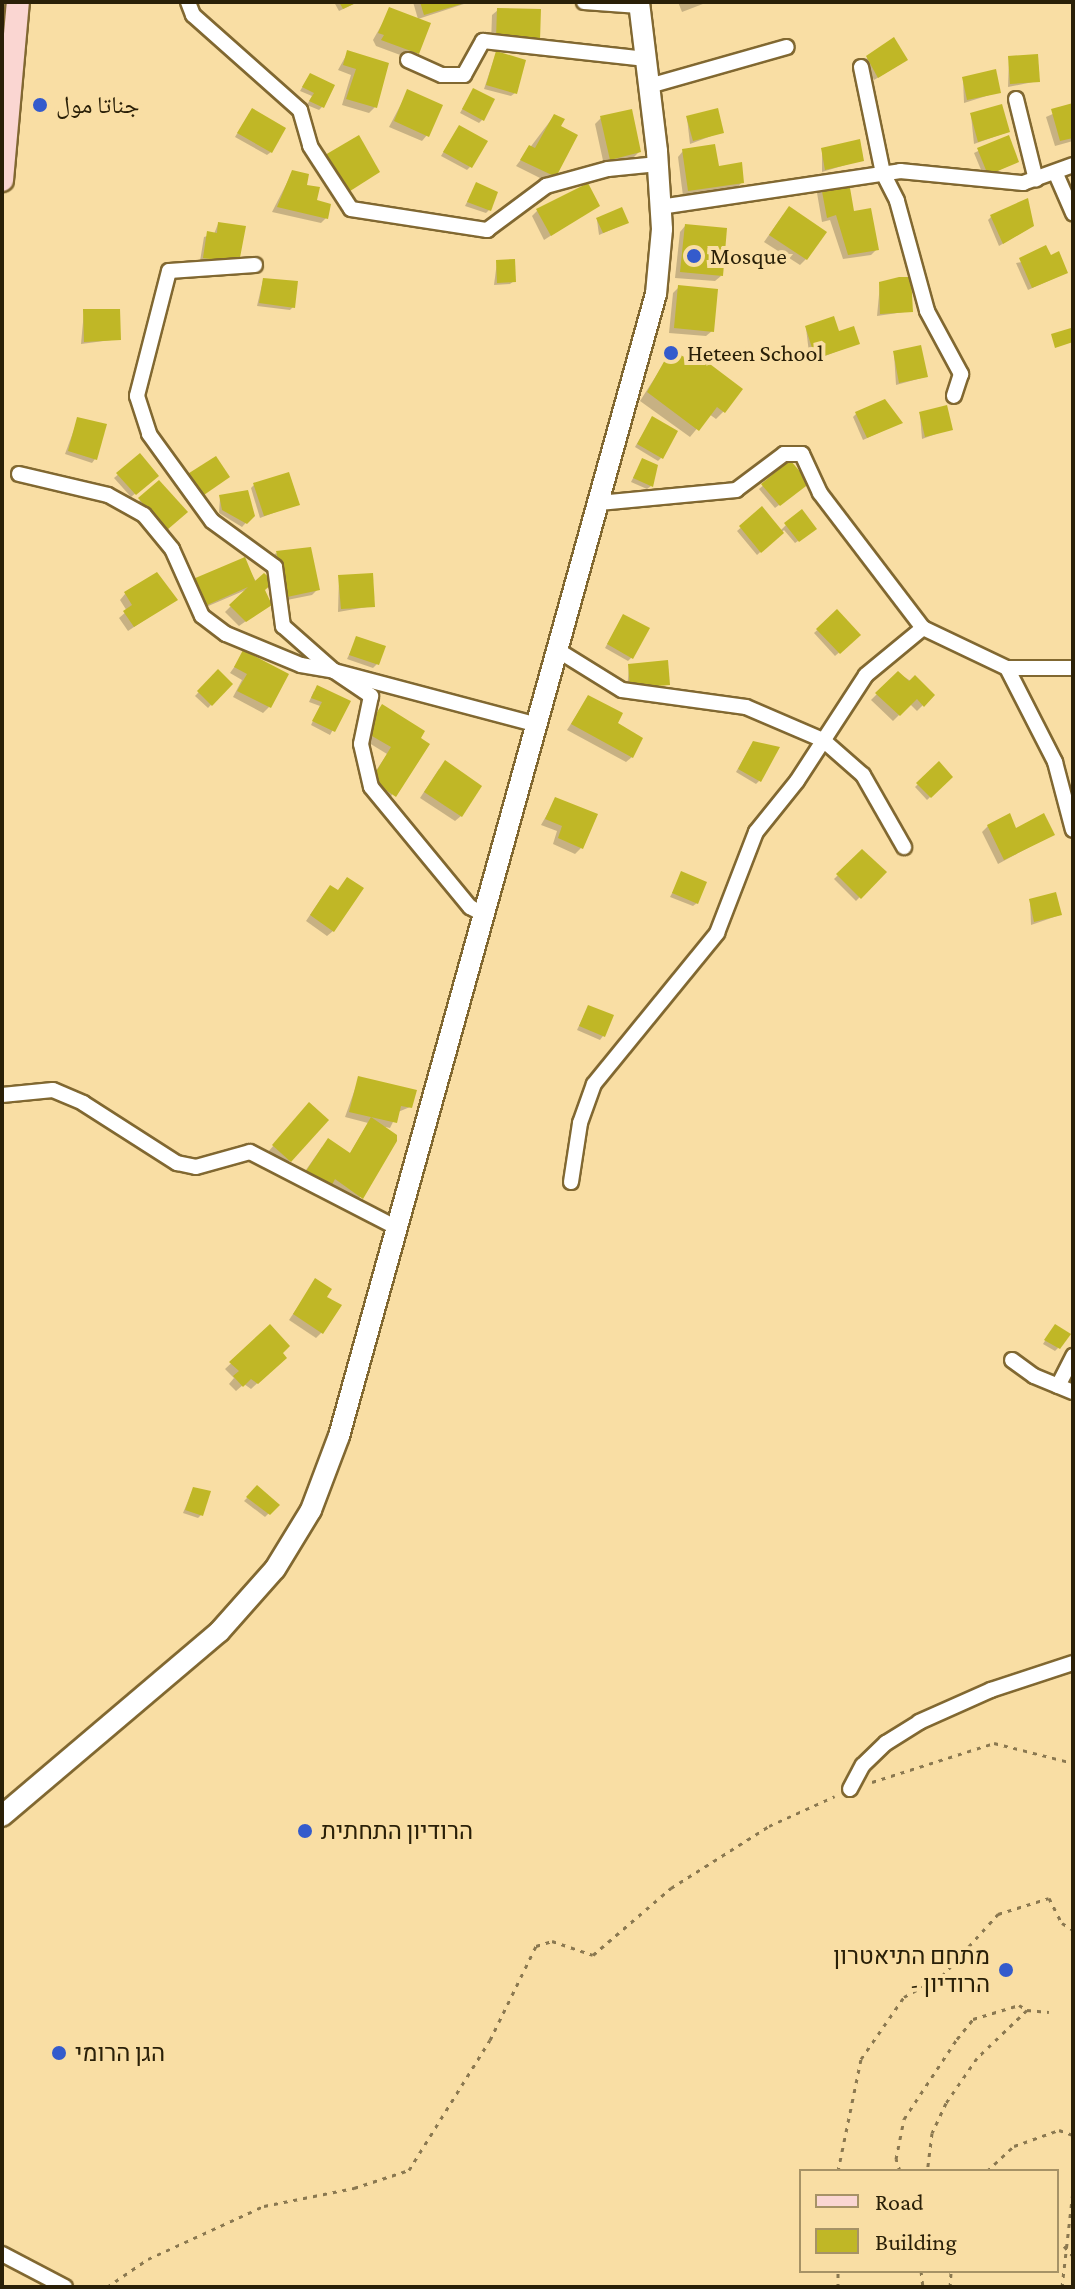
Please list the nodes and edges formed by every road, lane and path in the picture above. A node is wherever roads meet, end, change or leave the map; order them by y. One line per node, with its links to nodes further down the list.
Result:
1 (18, 2): 15 (main road)
2 (188, 2): 11 (street)
3 (584, 2): 4 (street)
4 (639, 4): 6 (street)
5 (787, 47): 9 (street)
6 (646, 59): 7 (street); 9 (street)
7 (408, 60)
8 (861, 67): 13 (street)
9 (649, 86): 11 (street)
10 (1016, 99): 16 (street)
11 (658, 164): 17 (street)
12 (1073, 165): 14 (street)
13 (883, 173): 16 (street); 17 (street); 20 (street)
14 (1056, 174): 16 (street); 18 (street)
15 (2, 180)
16 (1036, 180)
17 (660, 207): 22 (street)
18 (1073, 213)
19 (255, 265): 27 (street)
20 (954, 396)
21 (19, 474): 27 (street)
22 (599, 503): 23 (street); 24 (street)
23 (923, 628): 25 (street); 29 (street)
24 (559, 651): 28 (street); 29 (street)
25 (1007, 668): 26 (street); 30 (street)
26 (1073, 668)
27 (334, 671): 28 (street); 33 (street)
28 (539, 725): 33 (street)
29 (823, 740): 32 (street); 35 (street)
30 (1066, 774): 31 (street)
31 (1073, 830)
32 (904, 847)
33 (485, 915): 36 (street)
34 (2, 1095): 36 (street)
35 (571, 1182)
36 (397, 1228): 44 (street)
37 (1073, 1356): 39 (street)
38 (1012, 1360): 39 (street)
39 (1058, 1386): 40 (street)
40 (1073, 1392)
41 (1073, 1663): 43 (street)
42 (1073, 1763): 43 (path)
43 (850, 1789): 58 (path)
44 (2, 1816)
45 (1073, 1930): 49 (path)
46 (1027, 2010): 47 (path); 50 (path); 51 (path)
47 (1049, 2012)
48 (1073, 2135): 52 (path)
49 (838, 2169)
50 (900, 2169)
51 (927, 2169)
52 (989, 2169)
53 (1073, 2191): 54 (path)
54 (1064, 2246): 56 (path); 59 (path)
55 (2, 2254): 57 (street)
56 (1073, 2256)
57 (65, 2287)
58 (107, 2287)
59 (1062, 2287)

